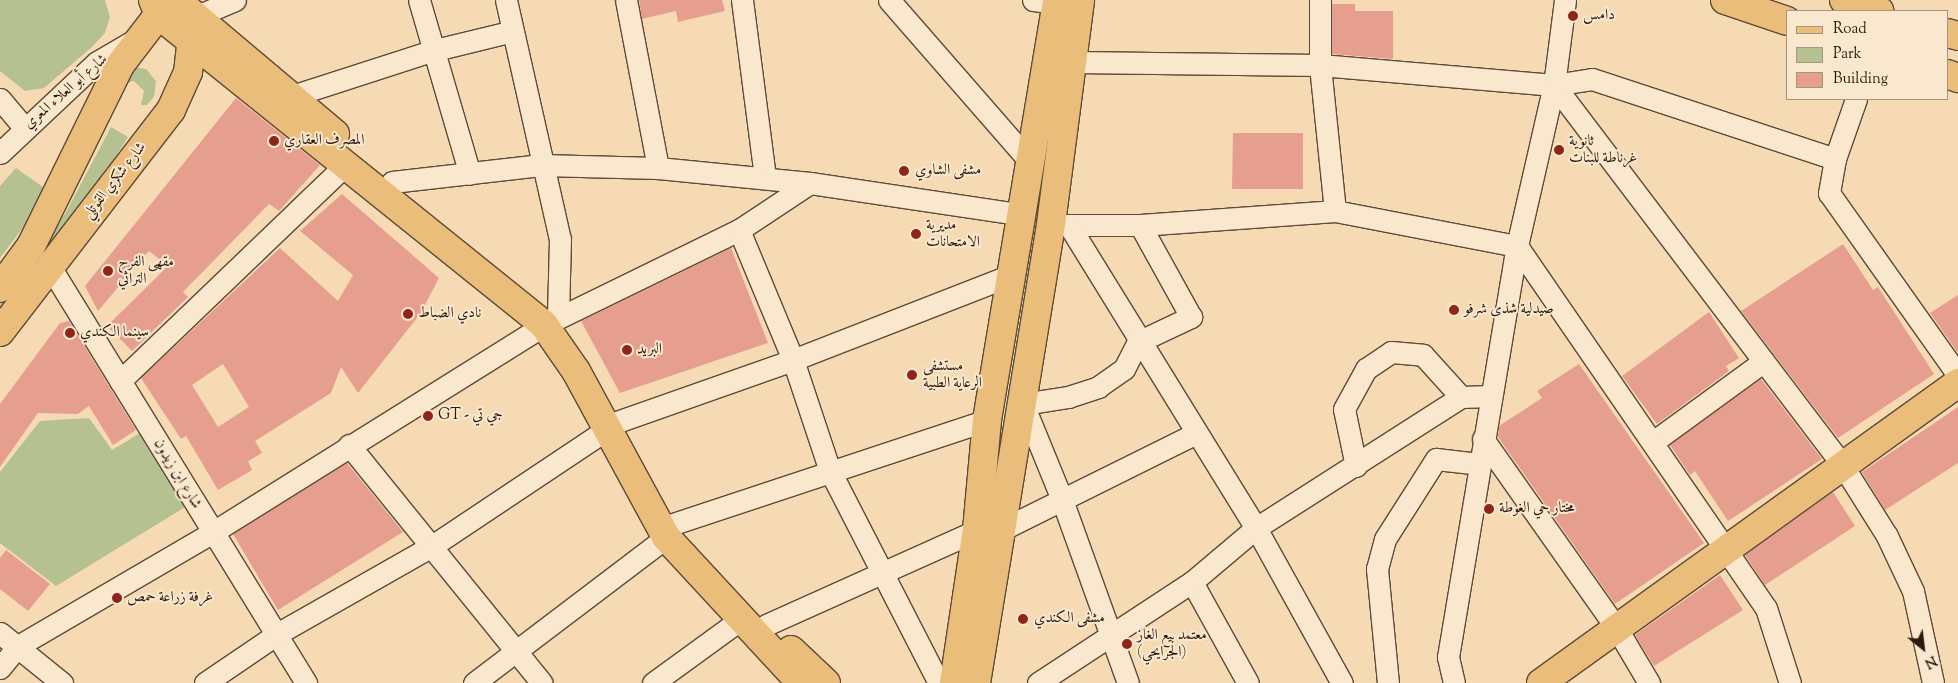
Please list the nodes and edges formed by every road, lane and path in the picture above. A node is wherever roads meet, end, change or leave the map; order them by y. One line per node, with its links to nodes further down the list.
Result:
1 (235, 0): 11 (street)
2 (419, 0): 15 (street)
3 (506, 0): 13 (street)
4 (626, 0): 29 (street)
5 (742, 0): 31 (street)
6 (889, 0): 26 (street)
7 (1320, 0): 17 (street)
8 (1565, 0): 19 (street)
9 (1726, 0): 12 (main road)
10 (1057, 1): 16 (main road); 26 (main road)
11 (174, 12): 14 (main road); 18 (main road, شارع شكري القوتلي); 20 (main road); 27 (main road)
12 (1786, 20)
13 (513, 30): 15 (street); 28 (street)
14 (138, 38): 18 (main road); 23 (street, شارع أبو العلاء المعري); 42 (main road)
15 (431, 52): 20 (street); 30 (street)
16 (1074, 62): 17 (street); 36 (main road)
17 (1320, 65): 19 (street); 34 (street)
18 (188, 72): 40 (main road, شارع شكري القوتلي)
19 (1554, 85): 25 (street); 39 (street); 47 (street)
20 (292, 96): 32 (main road)
21 (0, 99): 23 (street)
22 (1856, 100): 25 (street)
23 (24, 128): 24 (street, شارع أبو العلاء المعري)
24 (0, 153)
25 (1835, 159): 48 (street)
26 (1032, 164): 35 (main road)
27 (345, 165): 43 (main road); 49 (street)
28 (541, 166): 29 (street); 30 (street); 43 (street)
29 (658, 168): 31 (street)
30 (470, 174): 32 (street)
31 (765, 178): 33 (street)
32 (392, 182): 43 (main road)
33 (810, 183): 35 (street); 38 (street)
34 (1335, 211): 37 (street); 39 (street)
35 (1024, 215): 41 (main road)
36 (1060, 225): 37 (street); 45 (street); 53 (main road)
37 (1140, 225): 45 (street)
38 (739, 230): 43 (street); 46 (street)
39 (1517, 246): 51 (street); 58 (street)
40 (49, 265): 44 (main road, شارع شكري القوتلي); 49 (street, شارع ابن زيدون)
41 (1014, 274): 46 (street); 54 (main road)
42 (0, 288)
43 (551, 321): 55 (main road); 59 (street)
44 (0, 332)
45 (1138, 342): 53 (street); 56 (street)
46 (793, 360): 55 (street); 63 (street)
47 (1764, 361): 58 (street); 62 (street)
48 (1958, 376)
49 (120, 381): 68 (street, شارع ابن زيدون)
50 (1958, 383): 62 (main road)
51 (1491, 396): 52 (street); 57 (street)
52 (1461, 397): 61 (street); 61 (street)
53 (1023, 404): 64 (street); 66 (main road)
54 (987, 420): 63 (street); 66 (main road)
55 (610, 426): 67 (main road); 69 (street)
56 (1196, 433): 64 (street); 65 (street)
57 (1483, 439): 60 (street); 74 (street)
58 (1653, 442): 70 (street)
59 (349, 445): 68 (street); 69 (street)
60 (1479, 464): 96 (street); 97 (street)
61 (1356, 466): 65 (street)
62 (1843, 466): 70 (main road); 101 (street)
63 (830, 470): 67 (street); 71 (street)
64 (1063, 502): 66 (street); 77 (street)
65 (1256, 528): 72 (street); 95 (street)
66 (989, 530): 71 (street); 90 (main road); 91 (main road)
67 (669, 531): 73 (main road); 79 (street)
68 (213, 532): 76 (street, شارع ابن زيدون); 78 (street)
69 (432, 546): 76 (street); 79 (street)
70 (1728, 549): 74 (main road); 100 (street)
71 (881, 576): 73 (street); 89 (street)
72 (1192, 582): 77 (street); 94 (street)
73 (753, 622): 86 (street); 87 (main road); 88 (main road)
74 (1616, 629): 98 (main road); 99 (street)
75 (0, 633): 78 (street)
76 (277, 634): 82 (street); 83 (street, شارع ابن زيدون)
77 (1110, 635): 92 (street); 93 (street)
78 (18, 646): 80 (street); 81 (street)
79 (515, 652): 84 (street); 85 (street)
80 (0, 668)
81 (62, 683)
82 (205, 683)
83 (306, 683)
84 (474, 683)
85 (542, 683)
86 (653, 683)
87 (801, 683)
88 (826, 683)
89 (939, 683)
90 (954, 683)
91 (976, 683)
92 (1038, 683)
93 (1128, 683)
94 (1248, 683)
95 (1342, 683)
96 (1388, 683)
97 (1454, 683)
98 (1541, 683)
99 (1649, 683)
100 (1790, 683)
101 (1933, 683)

